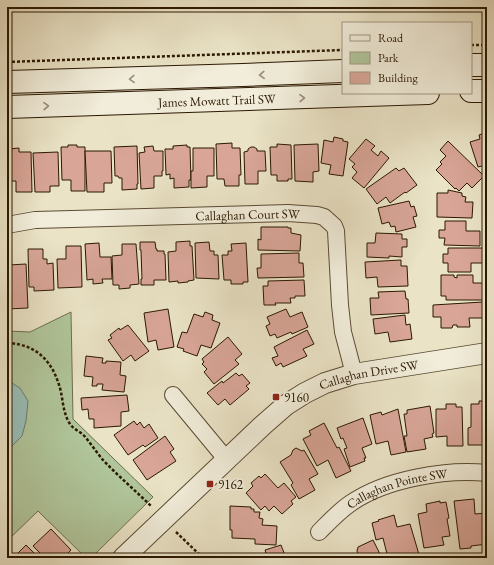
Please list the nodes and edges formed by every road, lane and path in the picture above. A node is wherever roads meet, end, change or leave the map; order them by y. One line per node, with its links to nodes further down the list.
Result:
1 (472, 45): 2 (path)
2 (487, 45)
3 (342, 50): 4 (path)
4 (7, 62)
5 (487, 64): 6 (main road)
6 (472, 65)
7 (342, 71): 8 (main road, James Mowatt Trail SW, one-way to 8)
8 (7, 82)
9 (472, 91): 10 (main road)
10 (487, 91)
11 (398, 94): 12 (main road, James Mowatt Trail SW, one-way to 11)
12 (7, 107)
13 (7, 225): 16 (street, Callaghan Court SW)
14 (7, 343): 20 (path)
15 (487, 353): 16 (street, Callaghan Drive SW)
16 (354, 374): 18 (street, Callaghan Drive SW)
17 (174, 395): 18 (street)
18 (226, 459): 23 (street, Callaghan Drive SW)
19 (487, 473): 22 (street, Callaghan Pointe SW)
20 (152, 506)
21 (176, 532): 24 (path)
22 (319, 532)
23 (123, 558)
24 (203, 558)

